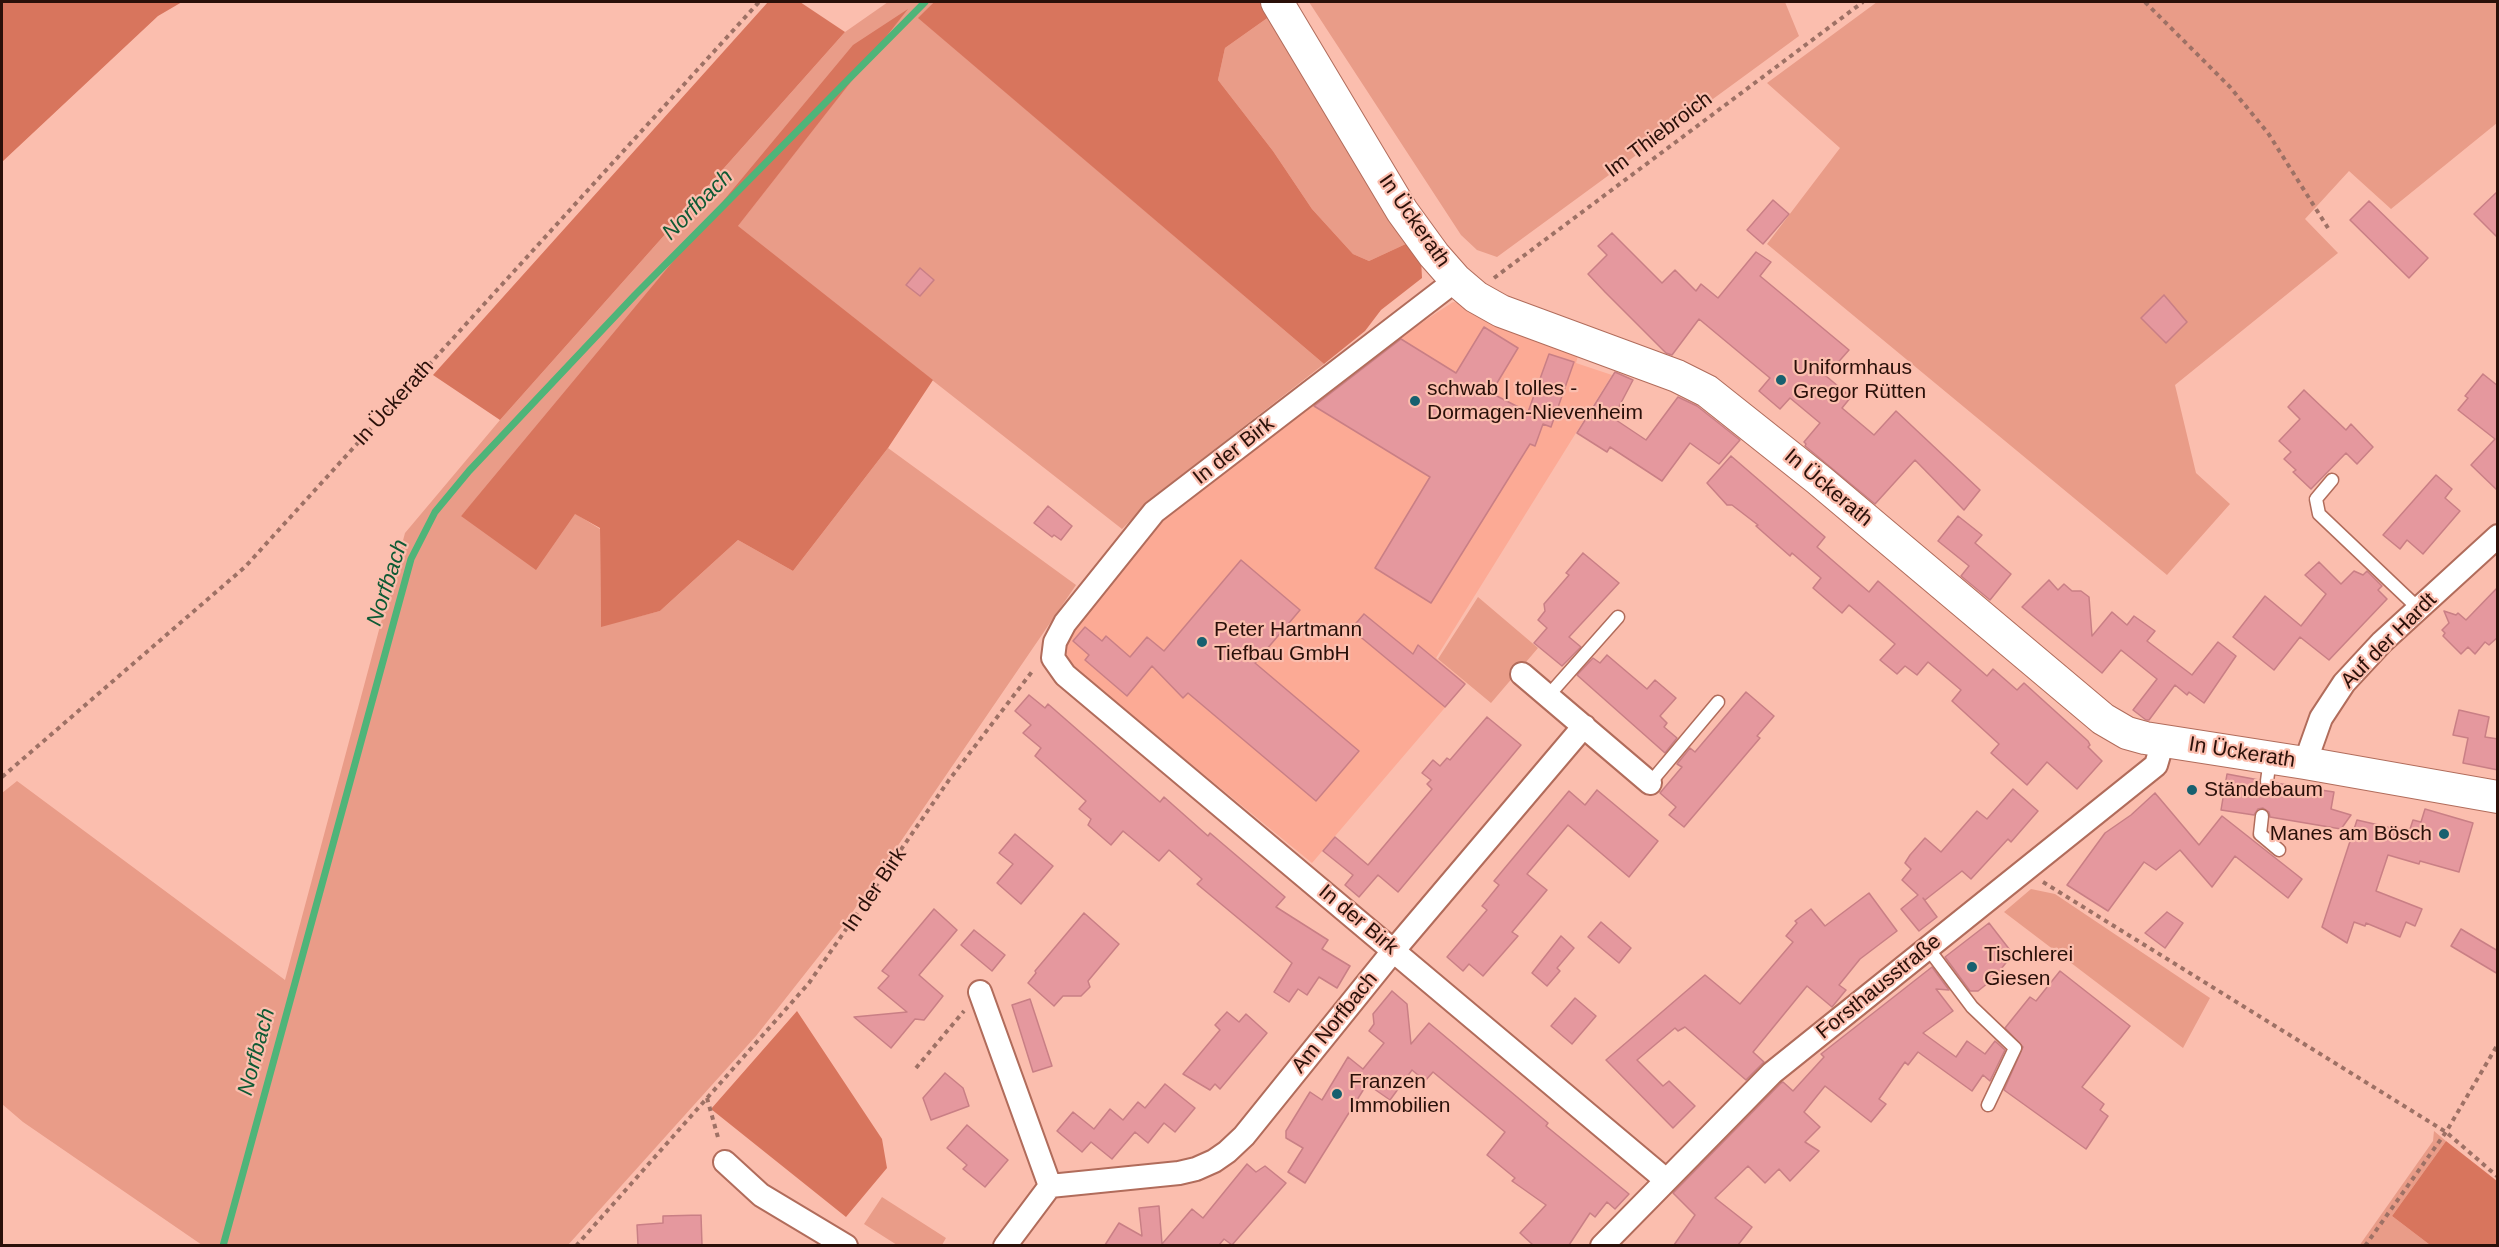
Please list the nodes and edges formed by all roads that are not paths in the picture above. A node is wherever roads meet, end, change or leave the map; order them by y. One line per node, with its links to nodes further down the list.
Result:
1 (1277, 2): 2 (main road, In Ückerath)
2 (1466, 288): 11 (main road, In Ückerath); 18 (street, In der Birk)
3 (2332, 480): 5 (lane)
4 (2498, 536): 5 (street, Auf der Hardt)
5 (2419, 609): 12 (street, Auf der Hardt)
6 (1618, 617): 8 (lane)
7 (1522, 674): 8 (street)
8 (1548, 696): 10 (street)
9 (1718, 702): 13 (lane)
10 (1584, 726): 13 (street); 18 (street, Am Norfbach)
11 (2163, 741): 12 (main road, In Ückerath); 17 (street, Forsthausstraße)
12 (2305, 763): 14 (main road, In Ückerath)
13 (1650, 783)
14 (2498, 797)
15 (2262, 816): 16 (lane)
16 (2279, 850)
17 (1928, 947): 20 (lane); 22 (street, Forsthausstraße)
18 (1394, 950): 22 (street, In der Birk); 23 (street, Am Norfbach)
19 (980, 992): 23 (street)
20 (1988, 1105)
21 (725, 1162): 24 (street)
22 (1666, 1180): 26 (street, Forsthausstraße)
23 (1050, 1186): 25 (street)
24 (846, 1245)
25 (1005, 1245)
26 (1602, 1245)

